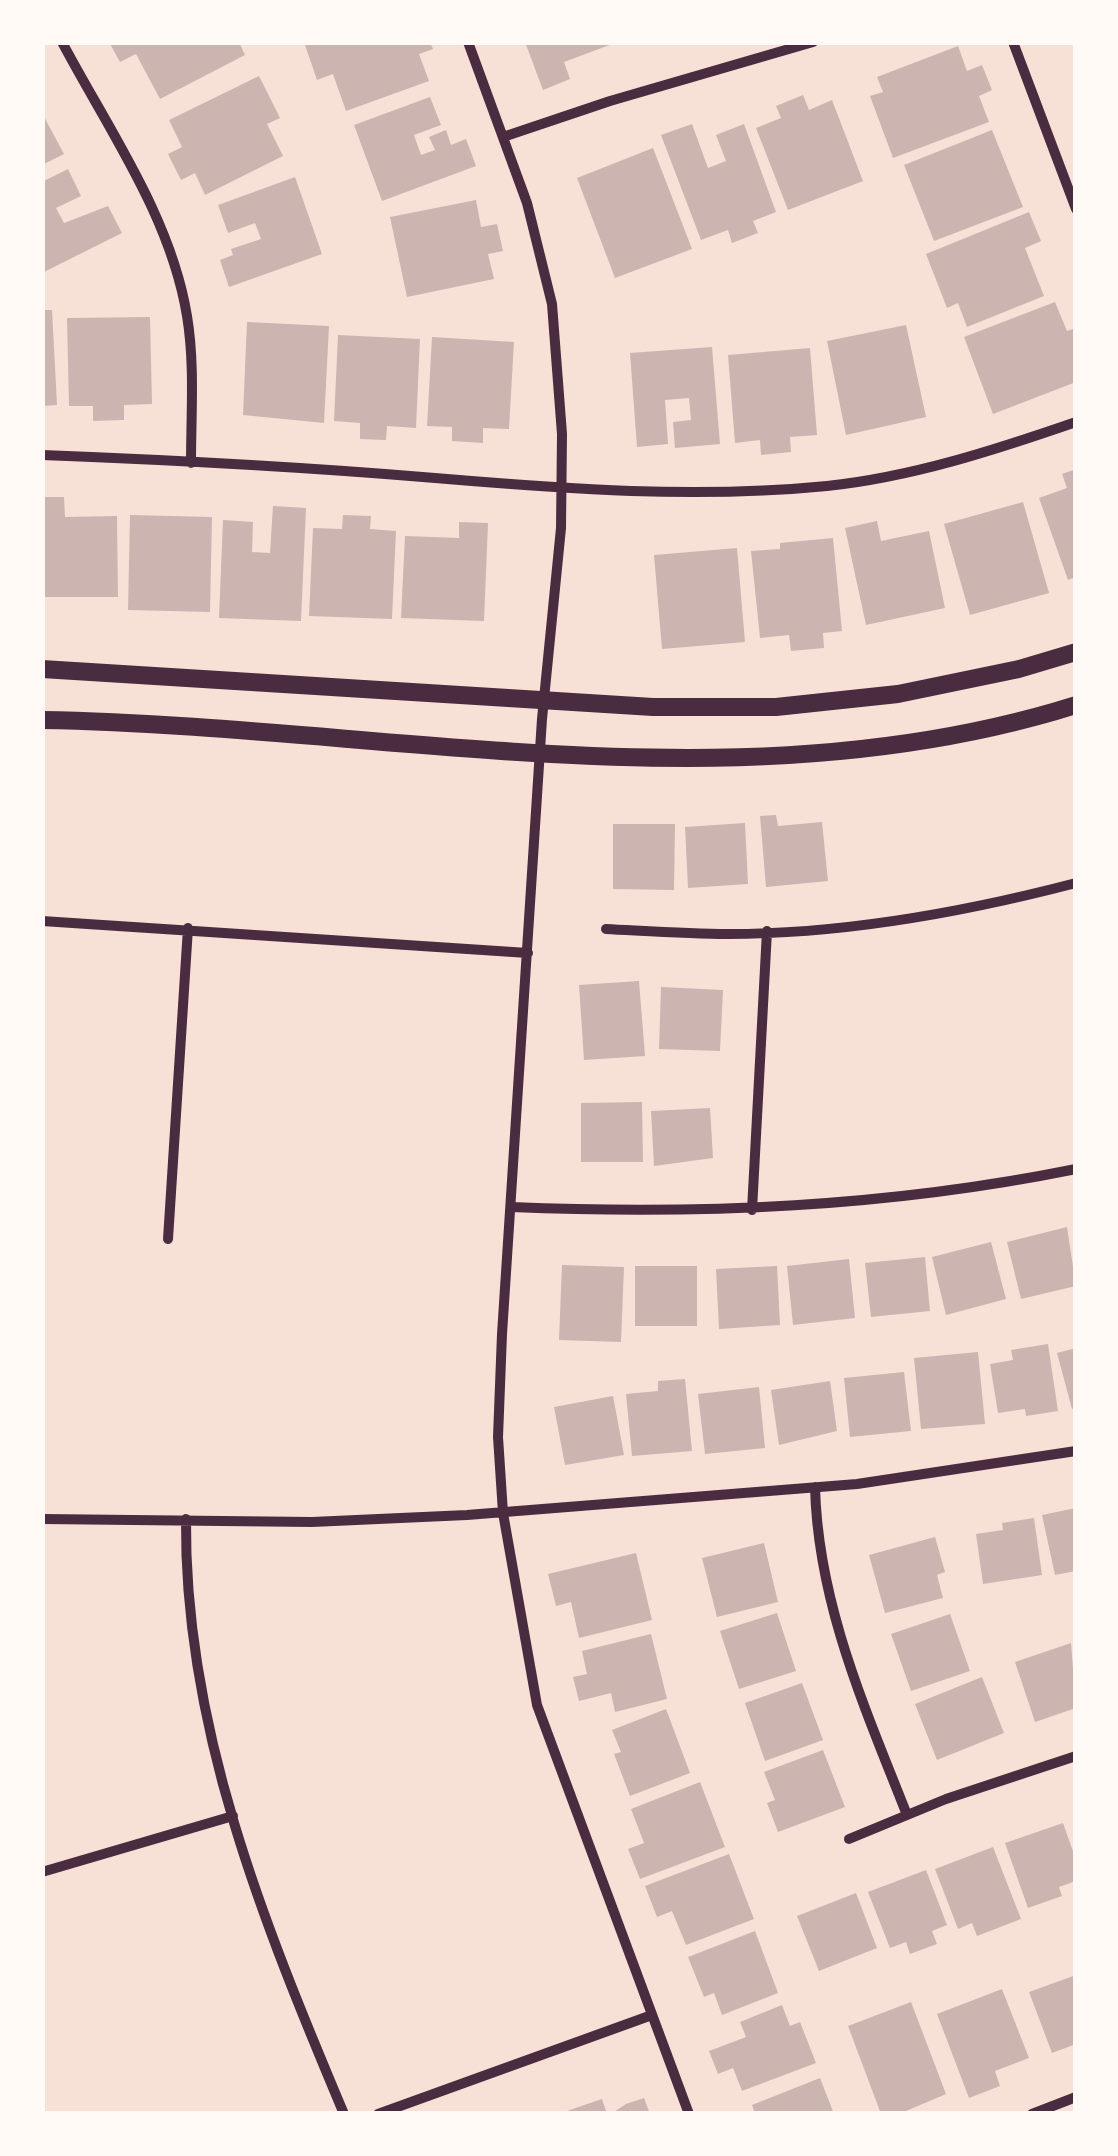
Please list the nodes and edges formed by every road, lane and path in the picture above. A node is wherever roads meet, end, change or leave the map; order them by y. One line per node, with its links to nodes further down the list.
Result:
1 (62, 42): 9 (street)
2 (468, 42): 5 (street)
3 (813, 42): 5 (street)
4 (1012, 42): 6 (street)
5 (503, 138): 10 (street)
6 (1076, 209)
7 (1076, 422): 10 (street)
8 (42, 455): 9 (street)
9 (191, 463): 10 (street)
10 (562, 490): 13 (street)
11 (1076, 652): 13 (street)
12 (42, 669): 13 (street)
13 (544, 700): 16 (street)
14 (1076, 705): 16 (street)
15 (42, 720): 16 (street)
16 (540, 751): 22 (street)
17 (1076, 883): 21 (street)
18 (42, 921): 19 (street)
19 (188, 928): 22 (street); 26 (street)
20 (606, 929): 21 (street)
21 (767, 932): 25 (street)
22 (528, 953): 24 (street)
23 (1076, 1169): 25 (street)
24 (511, 1207): 25 (street); 29 (street)
25 (752, 1210)
26 (168, 1239)
27 (1076, 1451): 28 (street)
28 (815, 1487): 29 (street); 33 (street)
29 (503, 1513): 31 (street); 37 (street)
30 (42, 1518): 31 (street)
31 (186, 1519): 34 (street)
32 (1076, 1756): 33 (street)
33 (907, 1815): 35 (street)
34 (233, 1816): 36 (street); 39 (street)
35 (849, 1839)
36 (42, 1872)
37 (652, 2015): 40 (street); 41 (street)
38 (1076, 2097): 42 (street)
39 (344, 2114)
40 (378, 2114)
41 (689, 2114)
42 (1032, 2114)

